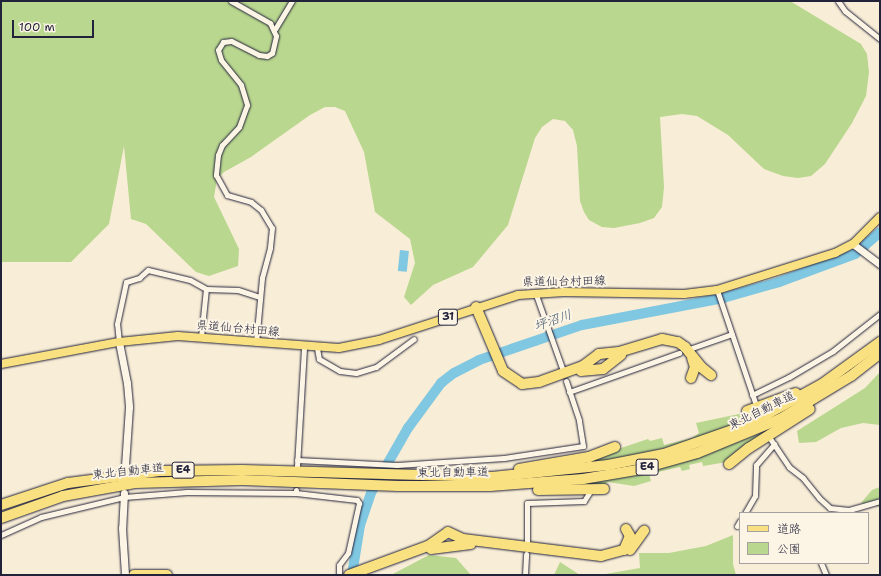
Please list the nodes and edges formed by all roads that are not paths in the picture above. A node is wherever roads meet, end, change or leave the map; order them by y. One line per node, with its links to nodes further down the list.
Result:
1 (231, 1): 4 (street)
2 (292, 1): 4 (street)
3 (838, 1): 5 (street)
4 (275, 29): 12 (street)
5 (880, 39)
6 (880, 217): 7 (main road, 県道仙台村田線 / 31)
7 (854, 245): 8 (street); 11 (main road, 県道仙台村田線 / 31)
8 (880, 264)
9 (206, 289): 12 (street); 16 (street); 19 (street)
10 (535, 292): 11 (main road, 県道仙台村田線 / 31); 13 (main road, 県道仙台村田線 / 31); 29 (street)
11 (718, 292): 15 (street)
12 (260, 297): 20 (street)
13 (476, 307): 22 (main road, 県道仙台村田線 / 31); 28 (highway)
14 (880, 314): 34 (street)
15 (732, 334): 23 (street); 34 (street)
16 (201, 337): 19 (main road, 県道仙台村田線 / 31); 20 (main road, 県道仙台村田線 / 31)
17 (414, 339): 22 (street)
18 (880, 341): 36 (highway); 42 (highway, 東北自動車道 / E4)
19 (119, 342): 27 (main road, 県道仙台村田線 / 31); 41 (street)
20 (256, 342): 21 (main road, 県道仙台村田線 / 31)
21 (304, 347): 22 (main road, 県道仙台村田線 / 31); 37 (street)
22 (316, 348)
23 (692, 348)
24 (679, 353): 33 (street)
25 (880, 353): 42 (highway, 東北自動車道 / E4)
26 (880, 356): 40 (highway)
27 (1, 364)
28 (498, 366): 30 (highway); 31 (highway)
29 (562, 368)
30 (711, 375)
31 (691, 378)
32 (566, 381): 33 (street)
33 (569, 392): 37 (street)
34 (752, 395): 35 (street)
35 (755, 402)
36 (747, 410)
37 (583, 446): 39 (street)
38 (615, 447): 42 (highway)
39 (584, 454)
40 (729, 464)
41 (125, 466)
42 (396, 479): 43 (highway); 47 (highway, 東北自動車道 / E4); 50 (highway, 東北自動車道 / E4)
43 (604, 489)
44 (589, 492): 56 (street)
45 (124, 495): 55 (street); 60 (street); 63 (street)
46 (880, 501): 48 (street)
47 (1, 505)
48 (829, 510): 49 (street)
49 (746, 512)
50 (1, 518)
51 (739, 523): 52 (street)
52 (737, 526)
53 (626, 529): 59 (highway)
54 (644, 531): 59 (highway)
55 (1, 535)
56 (527, 544)
57 (526, 554): 64 (street)
58 (821, 564): 65 (street)
59 (355, 574)
60 (125, 575)
61 (134, 575): 62 (highway)
62 (167, 575)
63 (339, 575)
64 (524, 575)
65 (826, 575)

